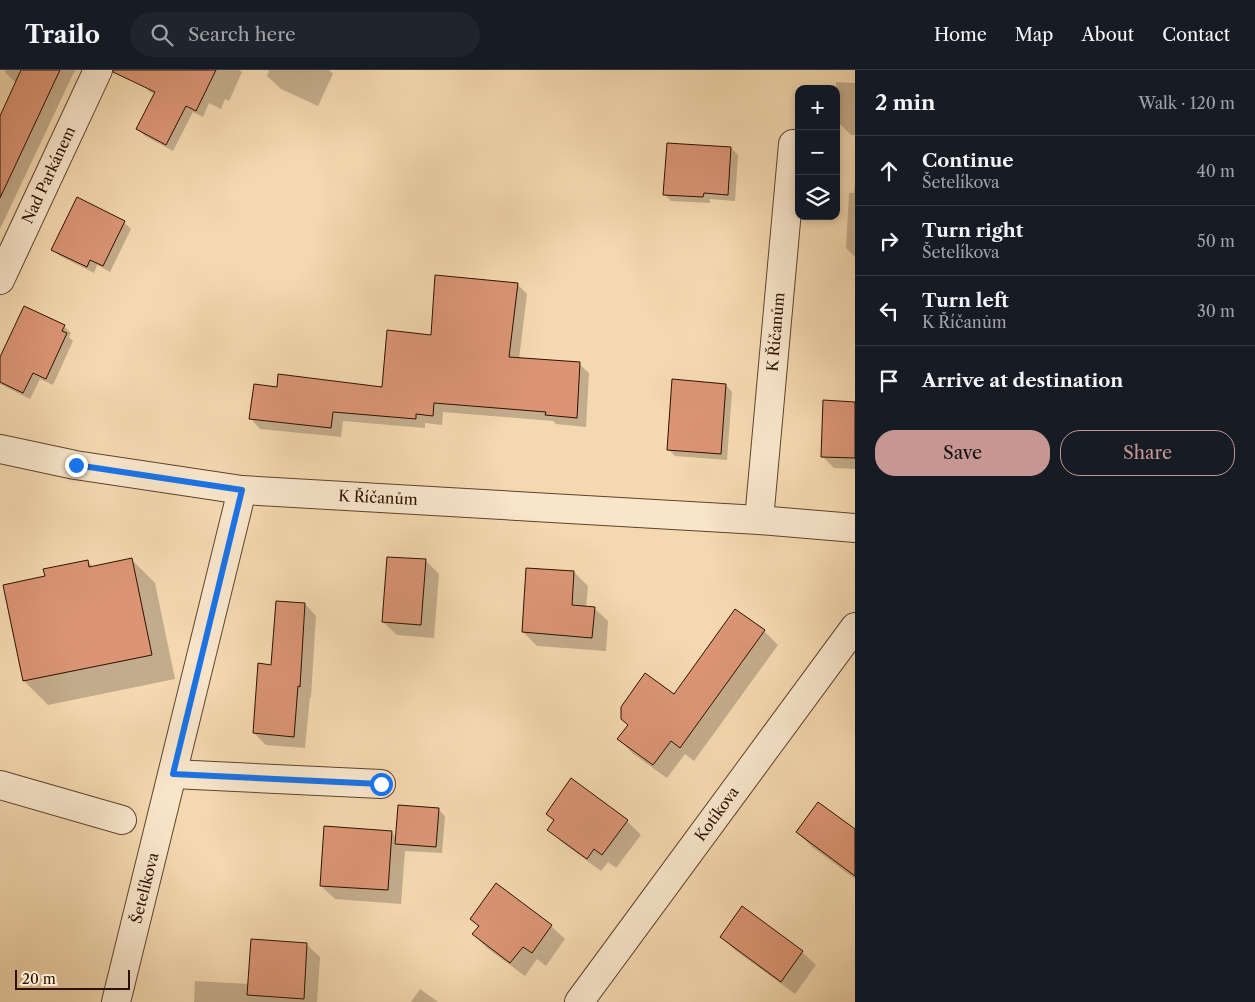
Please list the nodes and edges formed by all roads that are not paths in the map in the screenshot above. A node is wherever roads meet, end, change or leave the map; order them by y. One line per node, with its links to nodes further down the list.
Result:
1 (98, 70): 3 (street, Nad Parkánem)
2 (793, 144): 6 (street, K Říčanům)
3 (0, 280)
4 (0, 449): 5 (street, K Říčanům)
5 (242, 490): 6 (street, K Říčanům); 9 (street, Šetelíkova)
6 (759, 520): 7 (street, K Říčanům)
7 (855, 528)
8 (855, 627): 14 (street, Kotíkova)
9 (173, 774): 10 (street); 13 (street, Šetelíkova)
10 (381, 784)
11 (0, 785): 12 (street)
12 (122, 820)
13 (116, 1002)
14 (579, 1002)

